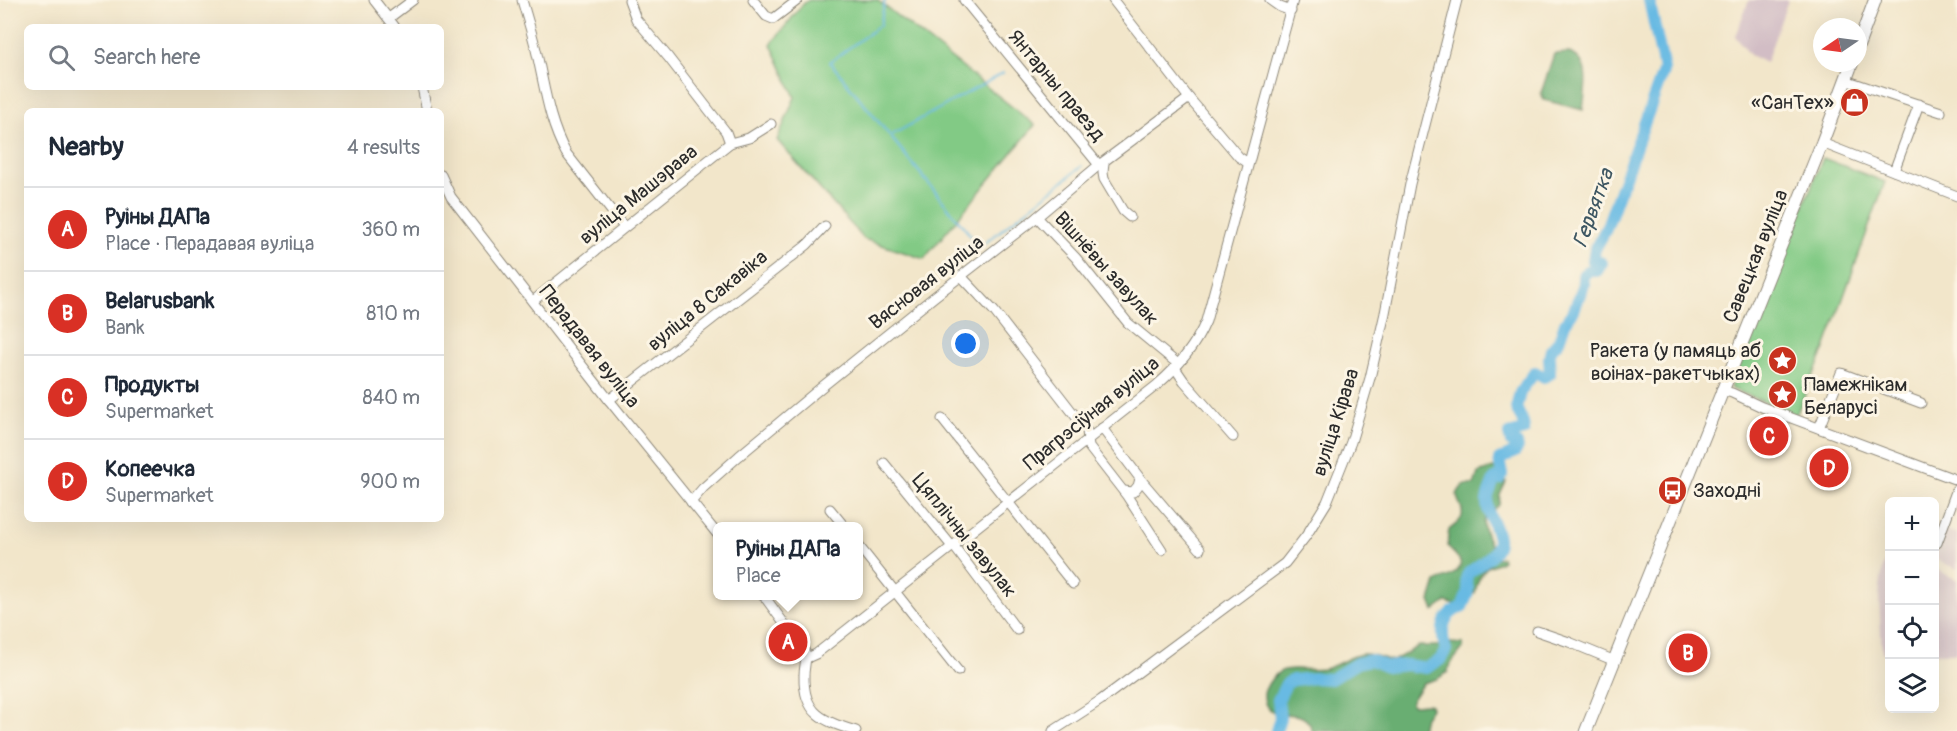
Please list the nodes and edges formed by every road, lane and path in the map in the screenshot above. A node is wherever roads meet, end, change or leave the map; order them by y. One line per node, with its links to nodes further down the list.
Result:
1 (374, 0): 14 (street)
2 (413, 0): 14 (street)
3 (522, 0): 35 (street)
4 (629, 0): 25 (street)
5 (753, 0): 6 (street)
6 (798, 0)
7 (964, 0): 27 (street, Янтарны праезд)
8 (1113, 0): 20 (street)
9 (1270, 0): 13 (street)
10 (1293, 0): 13 (street, Прагрэсіўная вуліца)
11 (1457, 0): 71 (street, вуліца Кірава)
12 (1875, 0): 15 (main road)
13 (1291, 10): 28 (street, Прагрэсіўная вуліца)
14 (389, 18): 16 (street)
15 (1867, 22)
16 (393, 24)
17 (1848, 72): 18 (main road, Савецкая вуліца)
18 (1845, 80): 21 (street); 26 (main road, Савецкая вуліца)
19 (423, 90): 22 (street)
20 (1190, 98): 27 (street, Вясновая вуліца); 28 (street)
21 (1919, 104): 23 (street); 29 (street)
22 (426, 108)
23 (1941, 112)
24 (771, 124): 25 (street, вуліца Машэрава)
25 (730, 143): 35 (street, вуліца Машэрава)
26 (1822, 143): 29 (street); 39 (main road, Савецкая вуліца)
27 (1101, 163): 32 (street, Вясновая вуліца); 33 (street)
28 (1248, 163): 38 (street, Прагрэсіўная вуліца)
29 (1894, 171): 31 (street)
30 (444, 182): 37 (street, Перадавая вуліца)
31 (1957, 196)
32 (1038, 217): 36 (street, Вясновая вуліца); 38 (street, Вішнёвы завулак)
33 (1130, 217)
34 (825, 226): 40 (street, вуліца 8 Сакавіка)
35 (624, 227): 37 (street, вуліца Машэрава)
36 (961, 276): 46 (street); 52 (street, Вясновая вуліца)
37 (533, 301): 40 (street, Перадавая вуліца)
38 (1177, 366): 43 (street, Прагрэсіўная вуліца); 45 (street, Вішнёвы завулак)
39 (1721, 390): 44 (street); 68 (main road, Савецкая вуліца)
40 (609, 400): 52 (street, Перадавая вуліца)
41 (1921, 403): 44 (street)
42 (942, 419): 53 (street)
43 (1102, 428): 46 (street, Прагрэсіўная вуліца); 48 (street)
44 (1819, 428): 49 (street)
45 (1233, 437)
46 (1088, 439): 51 (street); 53 (street, Прагрэсіўная вуліца)
47 (884, 463): 58 (street, Цяплічны завулак)
48 (1140, 479): 51 (street); 59 (street)
49 (1957, 480)
50 (1957, 489): 57 (street)
51 (1124, 491): 60 (street)
52 (691, 502): 56 (street, Перадавая вуліца)
53 (1009, 502): 58 (street, Прагрэсіўная вуліца); 62 (street)
54 (830, 509): 55 (street)
55 (841, 522)
56 (713, 531)
57 (1939, 538)
58 (953, 547): 63 (street, Прагрэсіўная вуліца); 65 (street, Цяплічны завулак)
59 (1200, 549)
60 (1162, 550)
61 (863, 551): 63 (street)
62 (1073, 584)
63 (895, 591): 67 (street, Прагрэсіўная вуліца); 69 (street)
64 (767, 600): 67 (street)
65 (1017, 630)
66 (1537, 632): 68 (street)
67 (807, 658): 70 (street)
68 (1615, 661): 72 (main road, Савецкая вуліца)
69 (958, 671)
70 (856, 731)
71 (1053, 731)
72 (1586, 731)

